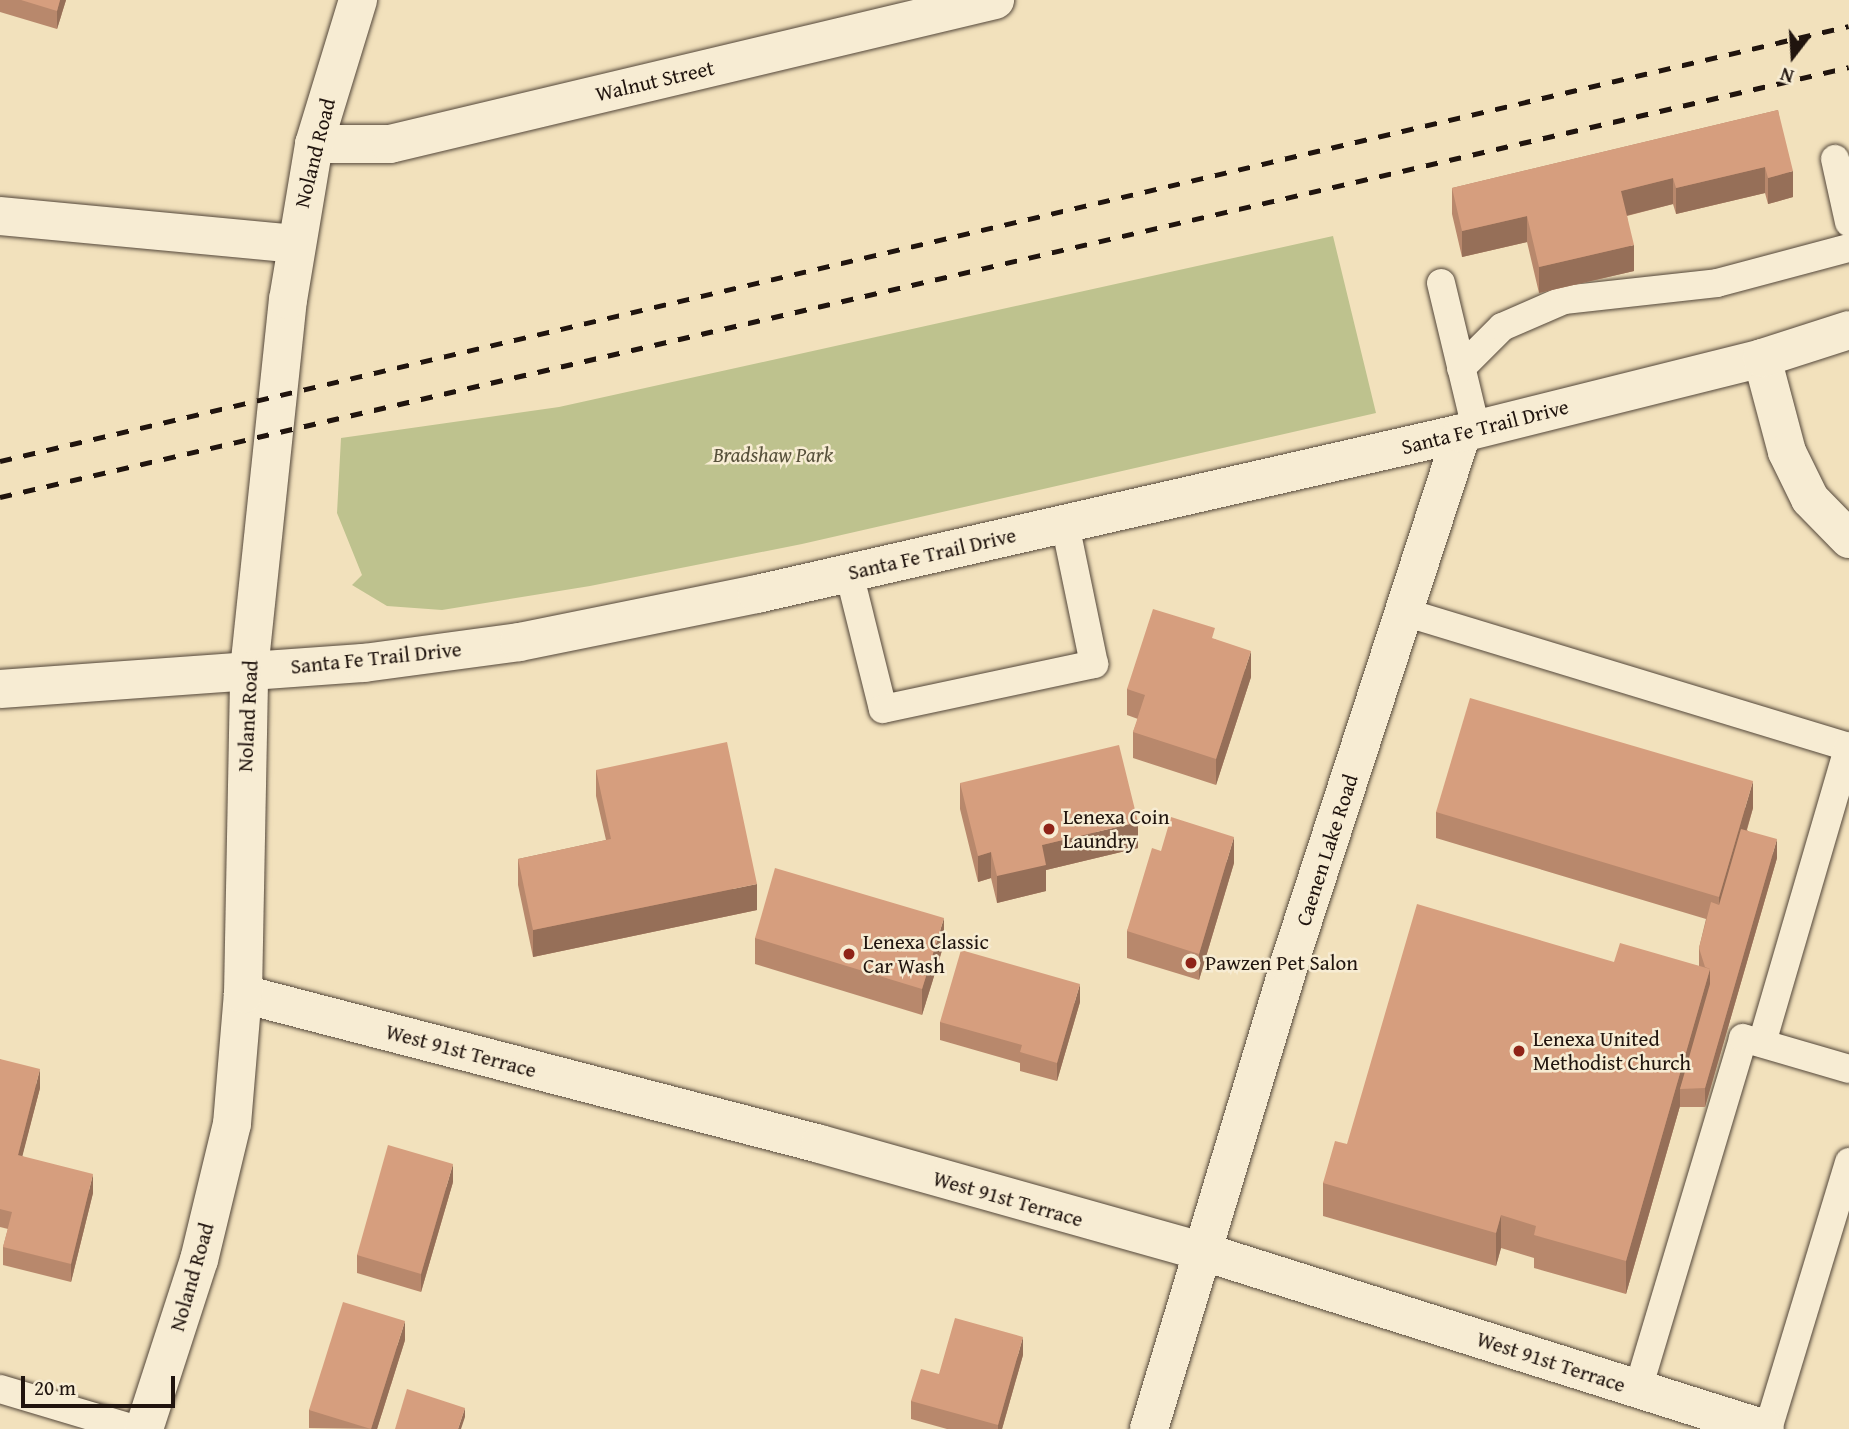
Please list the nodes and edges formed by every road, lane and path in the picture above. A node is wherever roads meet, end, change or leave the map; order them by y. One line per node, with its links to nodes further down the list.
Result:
1 (358, 0): 3 (street, Noland Road)
2 (995, 0): 3 (street, Walnut Street)
3 (314, 144): 7 (street, Noland Road)
4 (1835, 159): 6 (lane)
5 (0, 216): 7 (street)
6 (1849, 222)
7 (295, 244): 18 (street, Noland Road)
8 (1849, 248): 12 (lane)
9 (1441, 283): 12 (lane)
10 (1849, 330): 11 (street, Santa Fe Trail Drive)
11 (1762, 358): 13 (street, Santa Fe Trail Drive); 15 (street)
12 (1461, 368): 13 (lane)
13 (1469, 431): 14 (street, Santa Fe Trail Drive); 17 (street, Caenen Lake Road)
14 (1065, 524): 16 (street, Santa Fe Trail Drive); 16 (lane)
15 (1849, 539)
16 (849, 573): 18 (street, Santa Fe Trail Drive)
17 (1404, 612): 20 (lane); 25 (street, Caenen Lake Road)
18 (249, 670): 19 (street, Santa Fe Trail Drive); 21 (street, Noland Road)
19 (0, 689)
20 (1849, 747): 22 (lane)
21 (243, 994): 25 (street, West 91st Terrace); 29 (street, Noland Road)
22 (1762, 1043): 23 (lane); 27 (lane)
23 (1849, 1069)
24 (1849, 1162): 31 (lane)
25 (1204, 1252): 27 (street, West 91st Terrace); 30 (street, Caenen Lake Road)
26 (0, 1389): 28 (lane)
27 (1638, 1389): 31 (street, West 91st Terrace)
28 (134, 1429)
29 (144, 1429)
30 (1149, 1429)
31 (1767, 1429)

